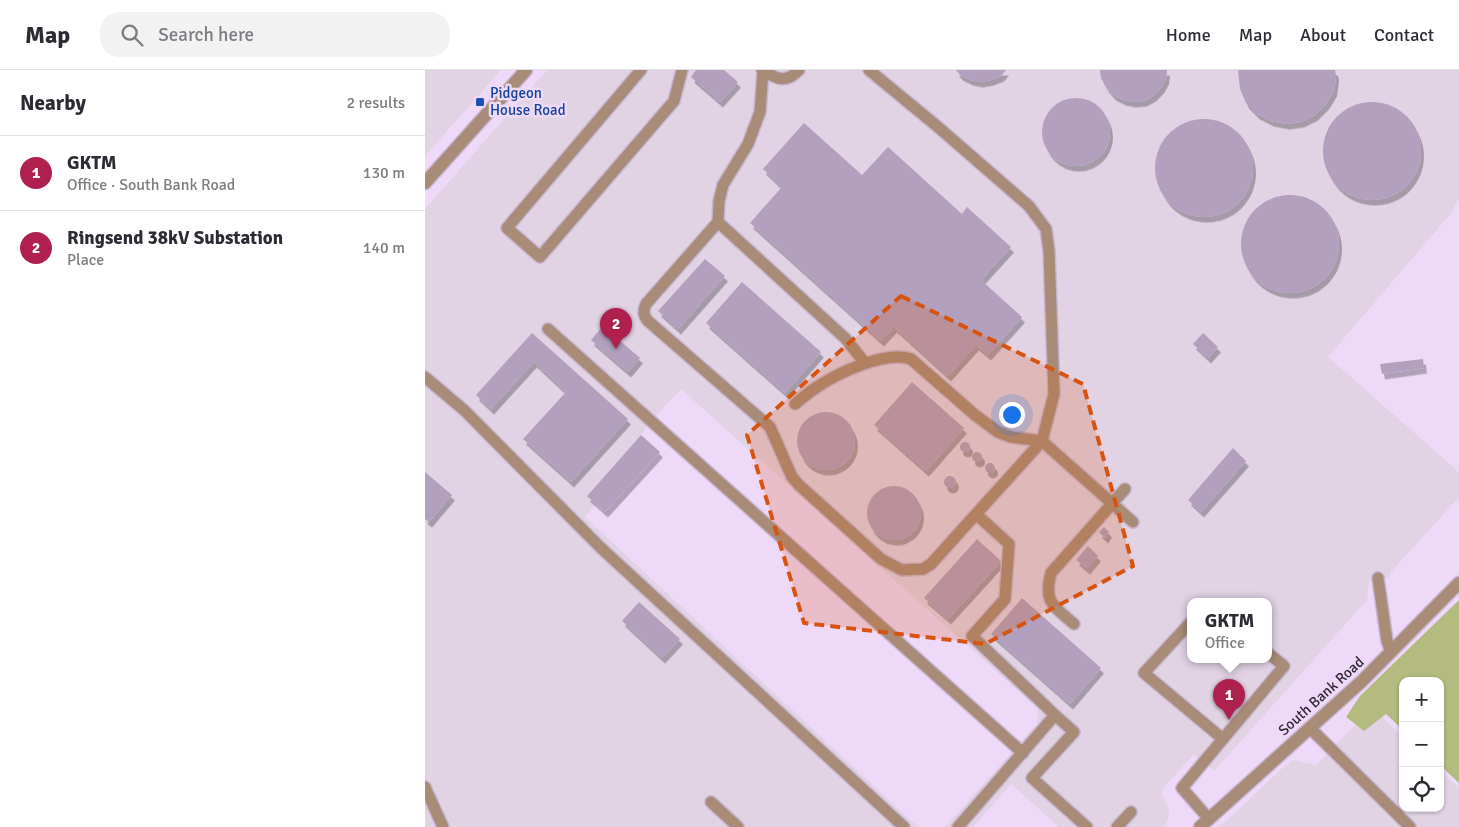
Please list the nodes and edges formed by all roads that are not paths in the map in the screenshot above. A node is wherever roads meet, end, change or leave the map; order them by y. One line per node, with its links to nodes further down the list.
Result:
1 (526, 70): 7 (street)
2 (641, 70): 3 (lane)
3 (682, 70)
4 (763, 70): 5 (lane); 8 (lane)
5 (799, 70)
6 (869, 70): 13 (lane)
7 (425, 183)
8 (718, 222): 10 (lane); 16 (lane)
9 (548, 329): 27 (lane)
10 (865, 363): 12 (lane); 13 (lane)
11 (425, 377): 34 (lane)
12 (795, 404)
13 (1042, 441): 15 (lane); 16 (lane)
14 (1125, 490): 15 (lane)
15 (1112, 504): 17 (lane); 20 (lane)
16 (976, 514): 24 (lane)
17 (1133, 522)
18 (1378, 578): 22 (lane)
19 (1459, 583): 22 (street, South Bank Road)
20 (1074, 624)
21 (1187, 626): 26 (lane)
22 (1391, 652): 25 (street, South Bank Road)
23 (1272, 656): 26 (lane)
24 (1055, 715): 27 (lane); 36 (lane)
25 (1310, 728): 31 (street, South Bank Road); 38 (lane)
26 (1223, 739): 31 (lane)
27 (1023, 753): 35 (lane)
28 (425, 787): 32 (lane)
29 (711, 802): 33 (lane)
30 (1131, 812): 37 (lane)
31 (1204, 823)
32 (443, 827)
33 (738, 827)
34 (904, 827)
35 (958, 827)
36 (1087, 827)
37 (1117, 827)
38 (1410, 827)

